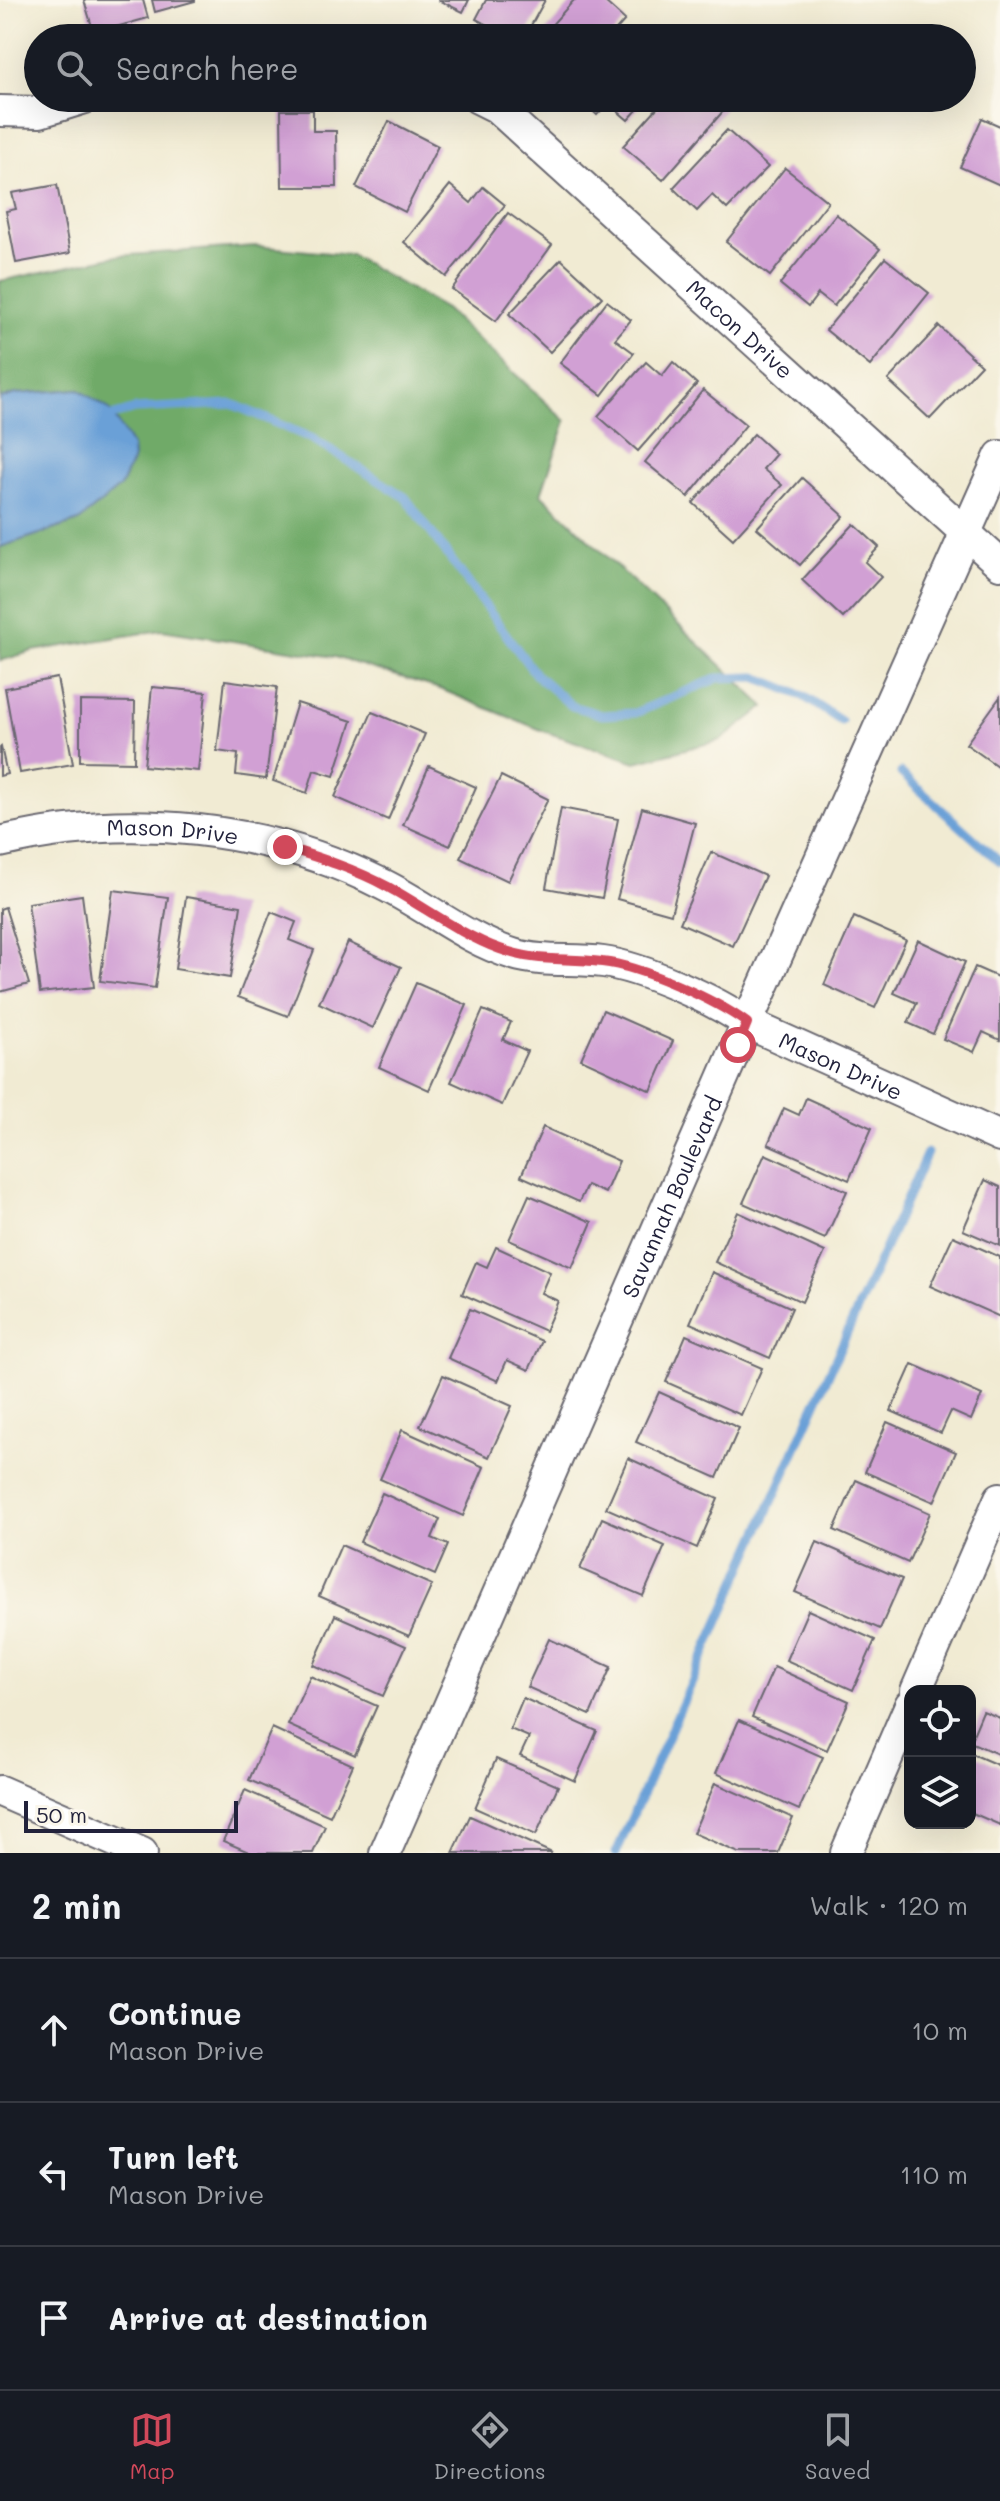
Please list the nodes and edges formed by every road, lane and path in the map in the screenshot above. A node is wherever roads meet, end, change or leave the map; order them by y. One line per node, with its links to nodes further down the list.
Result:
1 (0, 111): 2 (street)
2 (24, 112)
3 (502, 112): 5 (street, Macon Drive)
4 (1000, 456): 5 (street, Savannah Boulevard)
5 (966, 533): 6 (street, Macon Drive); 8 (street, Savannah Boulevard)
6 (1000, 564)
7 (0, 842): 8 (street, Mason Drive)
8 (747, 1023): 9 (street, Mason Drive); 15 (street, Savannah Boulevard)
9 (1000, 1137)
10 (1000, 1498): 11 (street)
11 (919, 1685)
12 (904, 1719): 16 (street)
13 (0, 1791): 14 (street)
14 (142, 1853)
15 (385, 1853)
16 (846, 1853)

